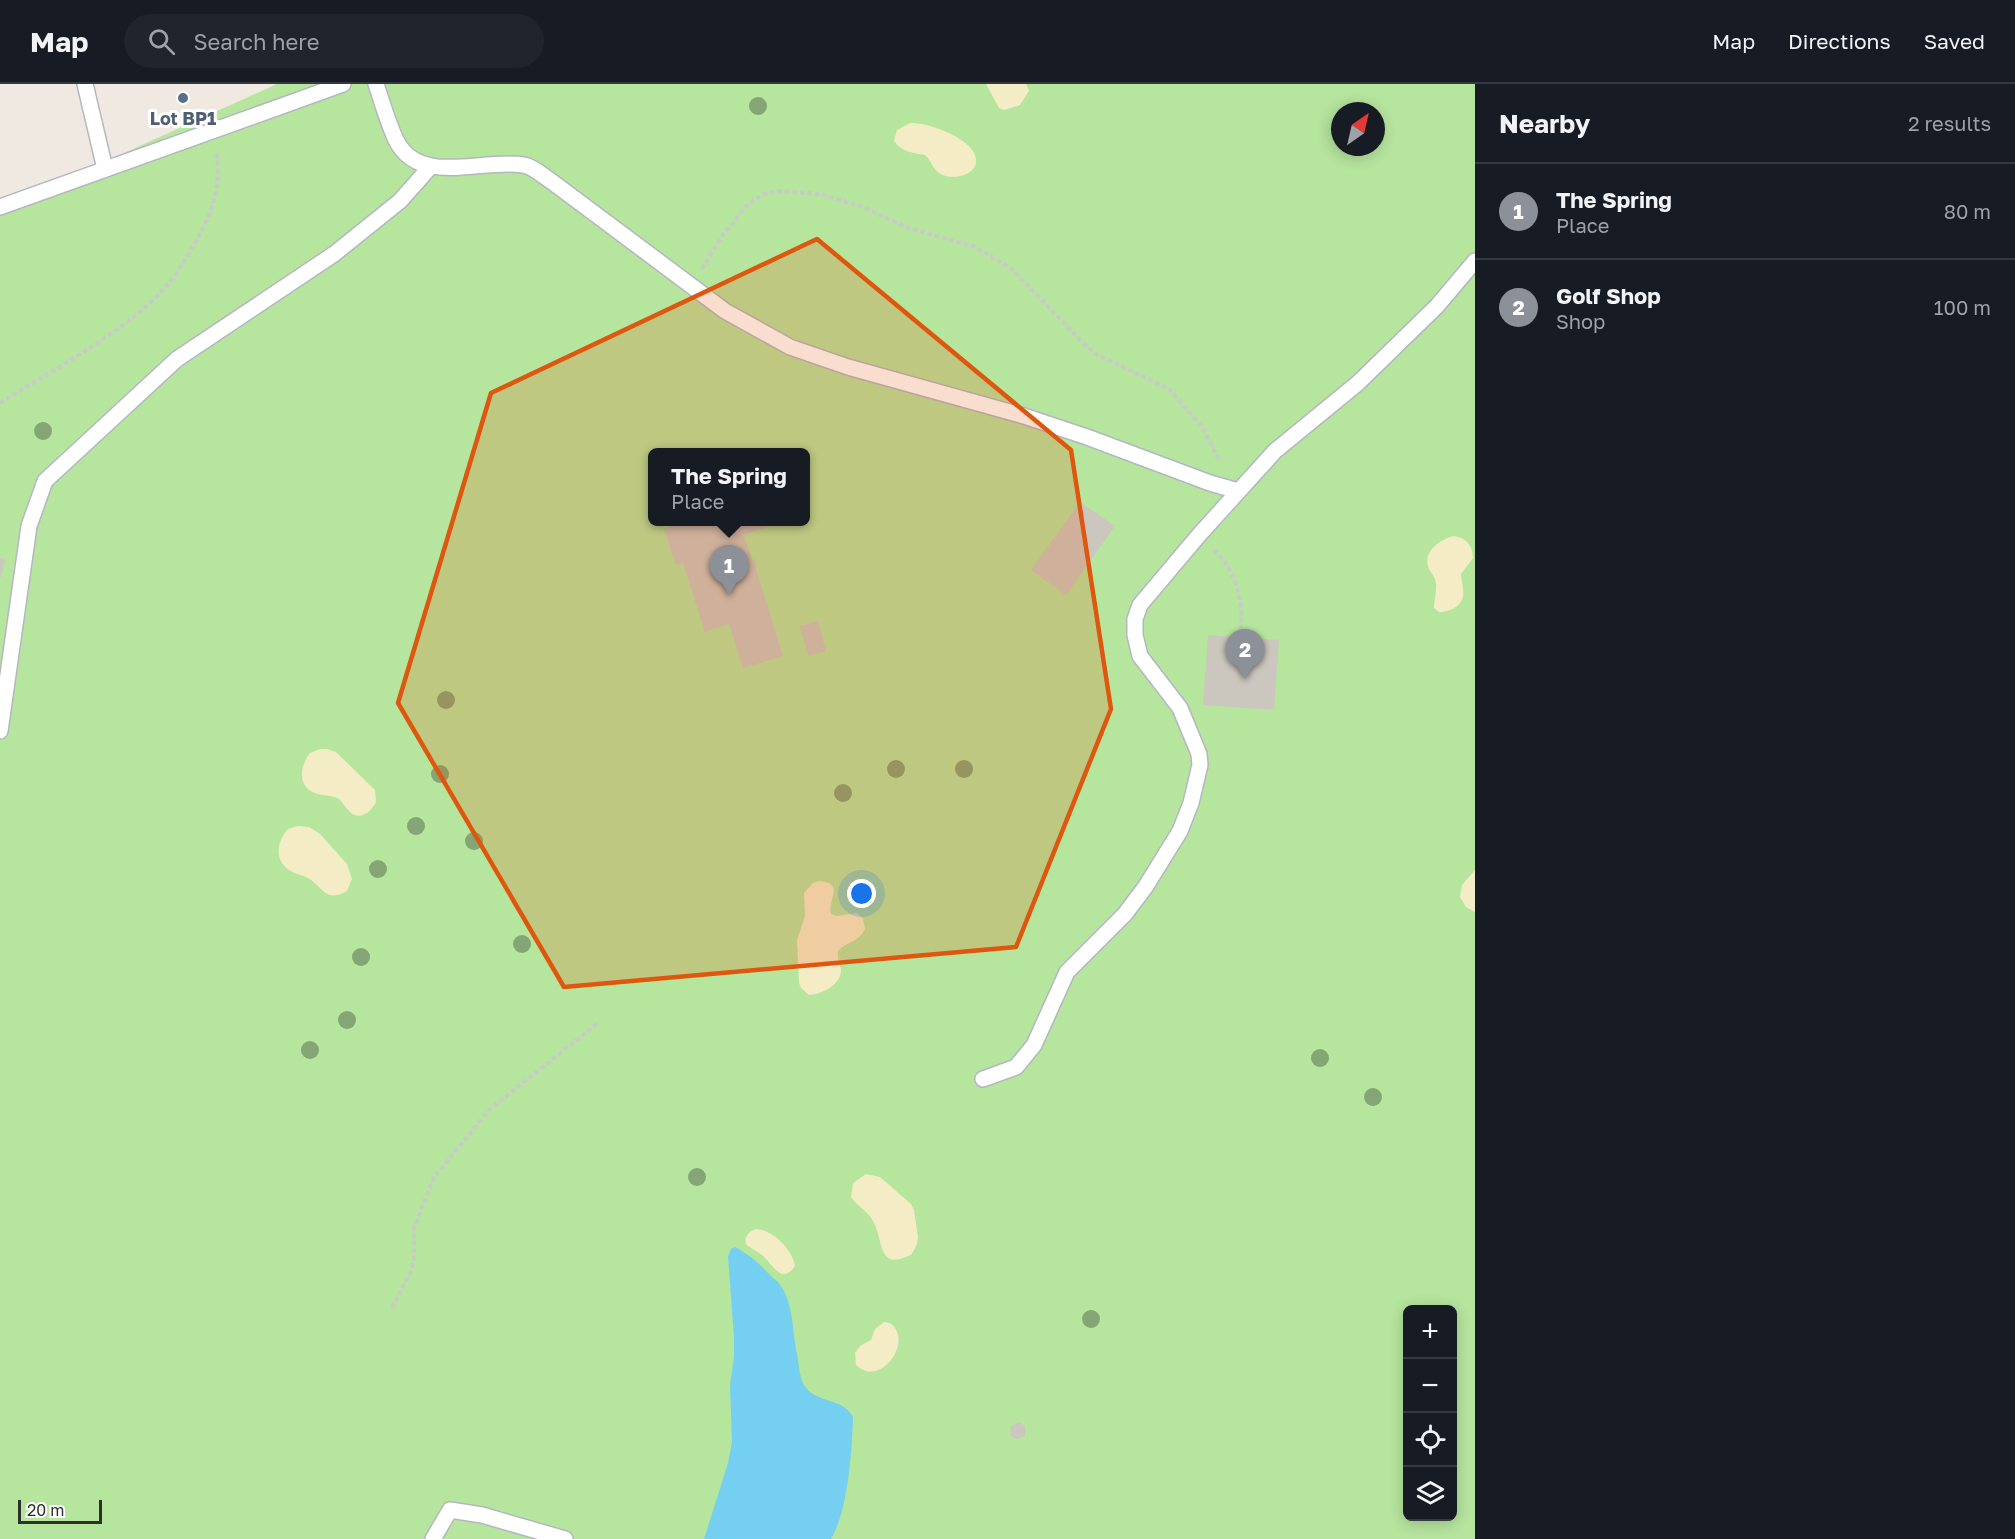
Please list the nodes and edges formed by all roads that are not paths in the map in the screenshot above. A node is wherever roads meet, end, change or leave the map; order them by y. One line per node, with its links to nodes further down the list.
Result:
1 (85, 84): 5 (lane)
2 (343, 84): 5 (lane)
3 (376, 84): 4 (lane)
4 (431, 166): 8 (lane); 9 (lane)
5 (105, 169): 6 (lane)
6 (0, 207)
7 (1475, 261): 8 (lane)
8 (1238, 491): 10 (lane)
9 (0, 731)
10 (982, 1079)
11 (433, 1539): 12 (lane)
12 (564, 1539)

